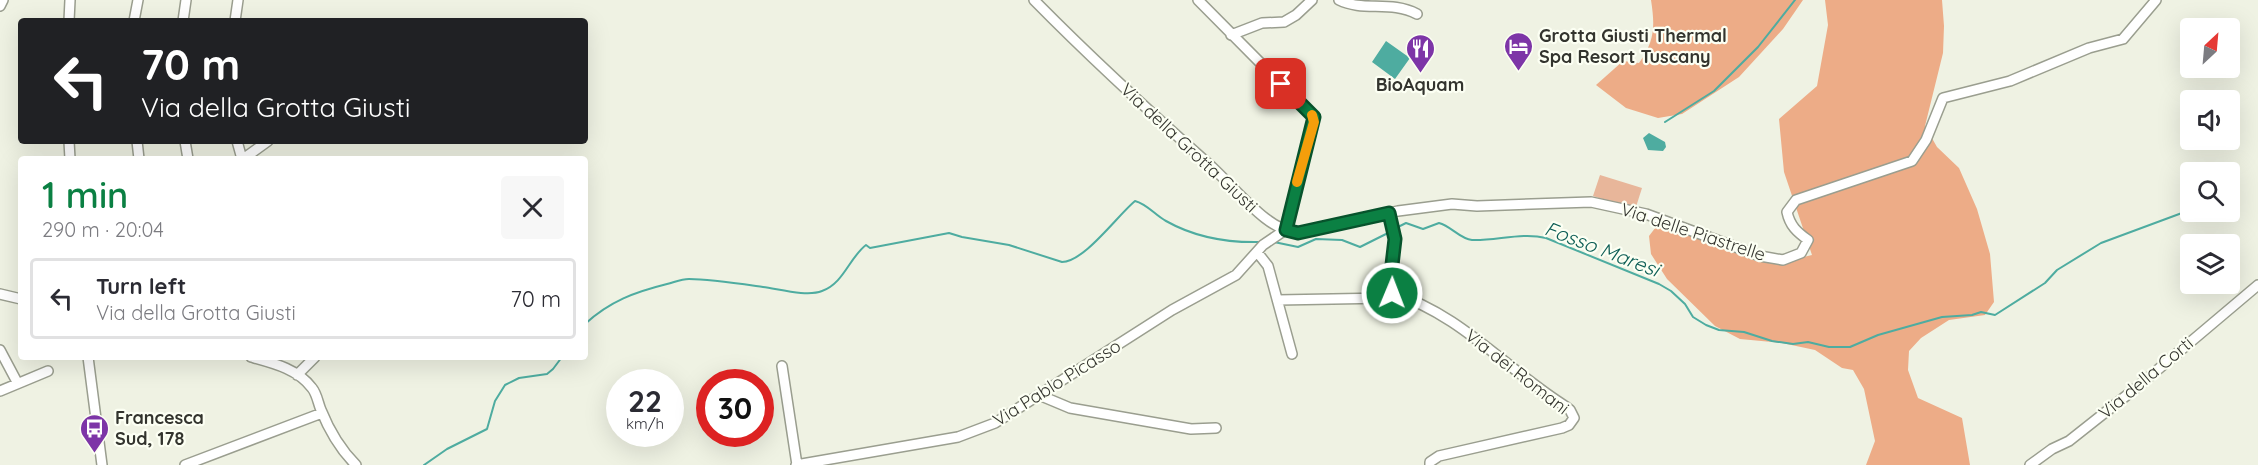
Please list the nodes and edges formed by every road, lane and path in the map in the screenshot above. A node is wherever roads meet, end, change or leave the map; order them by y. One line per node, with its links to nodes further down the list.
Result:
1 (3, 0): 11 (street)
2 (70, 0): 13 (street)
3 (138, 0): 14 (street)
4 (186, 0): 15 (street)
5 (238, 0): 16 (street)
6 (1034, 0): 21 (street, Via della Grotta Giusti)
7 (1198, 0): 17 (street)
8 (1312, 0): 17 (street)
9 (1339, 0): 12 (street)
10 (2156, 0): 20 (street, Via delle Piastrelle)
11 (0, 6)
12 (1417, 14)
13 (69, 18)
14 (135, 18)
15 (183, 18)
16 (235, 18)
17 (1231, 35): 21 (street)
18 (264, 144): 19 (street)
19 (246, 156)
20 (1389, 213): 21 (street); 24 (street)
21 (1286, 230): 22 (street, Via Pablo Picasso)
22 (1264, 245): 27 (street); 38 (street, Via Pablo Picasso)
23 (2258, 285): 47 (street, Via della Corti)
24 (1392, 293): 27 (street); 46 (street, Via dei Romani)
25 (0, 294): 26 (street)
26 (18, 298)
27 (1278, 300): 29 (street)
28 (0, 350): 36 (street)
29 (1292, 354)
30 (88, 360): 42 (street)
31 (261, 360): 35 (street)
32 (312, 360): 35 (street)
33 (782, 366): 45 (street)
34 (48, 371): 36 (street)
35 (297, 375): 39 (street)
36 (17, 382): 37 (street)
37 (0, 391)
38 (1038, 396): 40 (street); 45 (street, Via Pablo Picasso)
39 (322, 413): 41 (street); 43 (street)
40 (1216, 428)
41 (354, 463): 44 (street)
42 (102, 465)
43 (185, 465)
44 (342, 465)
45 (797, 465)
46 (1430, 465)
47 (2030, 465)

